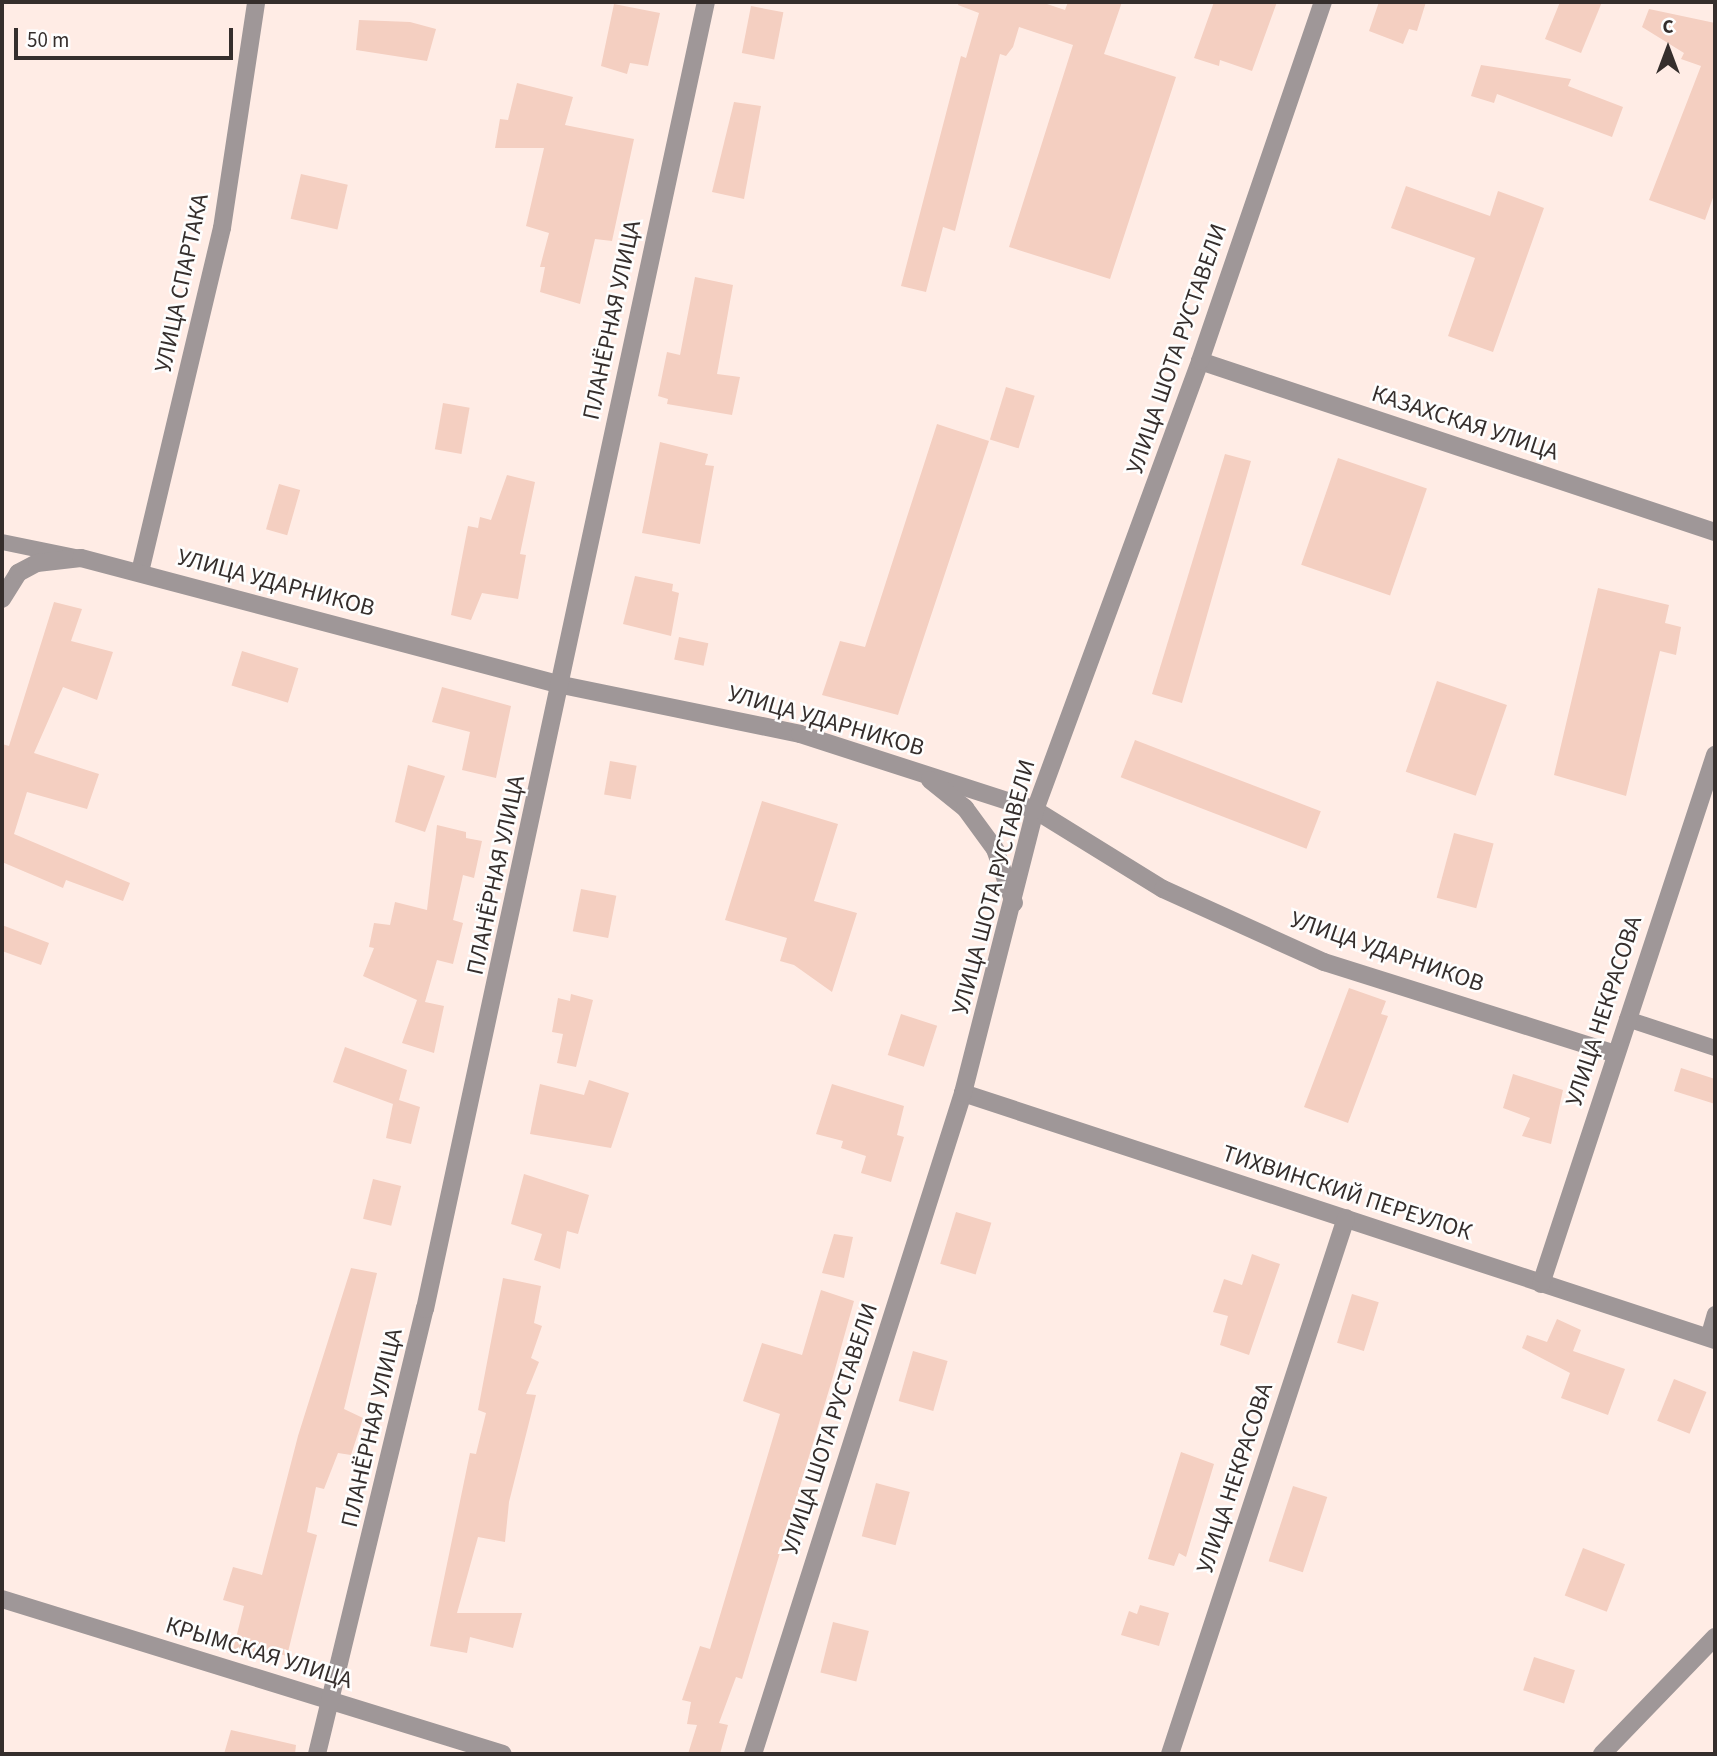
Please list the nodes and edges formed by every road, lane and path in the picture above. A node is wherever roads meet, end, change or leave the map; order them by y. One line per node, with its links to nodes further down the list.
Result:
1 (256, 2): 8 (street, УЛИЦА СПАРТАКА)
2 (706, 2): 10 (street, ПЛАНЁРНАЯ УЛИЦА)
3 (1323, 2): 4 (street, УЛИЦА ШОТА РУСТАВЕЛИ)
4 (1200, 361): 5 (street, КАЗАХСКАЯ УЛИЦА); 13 (street, УЛИЦА ШОТА РУСТАВЕЛИ)
5 (1715, 532)
6 (2, 542): 7 (lane)
7 (81, 558): 8 (street, УЛИЦА УДАРНИКОВ); 9 (street, УЛИЦА УДАРНИКОВ)
8 (140, 572): 10 (street, УЛИЦА УДАРНИКОВ)
9 (2, 599)
10 (562, 685): 12 (street, УЛИЦА УДАРНИКОВ); 25 (street, ПЛАНЁРНАЯ УЛИЦА)
11 (1715, 755): 15 (street, УЛИЦА НЕКРАСОВА)
12 (921, 773): 13 (street, УЛИЦА УДАРНИКОВ); 14 (street)
13 (1035, 810): 14 (street, УЛИЦА ШОТА РУСТАВЕЛИ); 17 (street, УЛИЦА УДАРНИКОВ)
14 (1014, 903): 18 (street, УЛИЦА ШОТА РУСТАВЕЛИ)
15 (1627, 1018): 16 (lane); 17 (street, УЛИЦА НЕКРАСОВА)
16 (1715, 1048)
17 (1615, 1054): 20 (street, УЛИЦА НЕКРАСОВА)
18 (963, 1093): 19 (street, ТИХВИНСКИЙ ПЕРЕУЛОК); 28 (street, УЛИЦА ШОТА РУСТАВЕЛИ)
19 (1346, 1218): 20 (street, ТИХВИНСКИЙ ПЕРЕУЛОК); 29 (street, УЛИЦА НЕКРАСОВА)
20 (1541, 1284): 22 (street, ТИХВИНСКИЙ ПЕРЕУЛОК)
21 (1715, 1314): 22 (lane)
22 (1711, 1339)
23 (2, 1599): 25 (street, КРЫМСКАЯ УЛИЦА)
24 (1715, 1637): 30 (street)
25 (332, 1702): 26 (street, ПЛАНЁРНАЯ УЛИЦА); 27 (street, КРЫМСКАЯ УЛИЦА)
26 (317, 1754)
27 (503, 1754)
28 (753, 1754)
29 (1170, 1754)
30 (1602, 1754)

